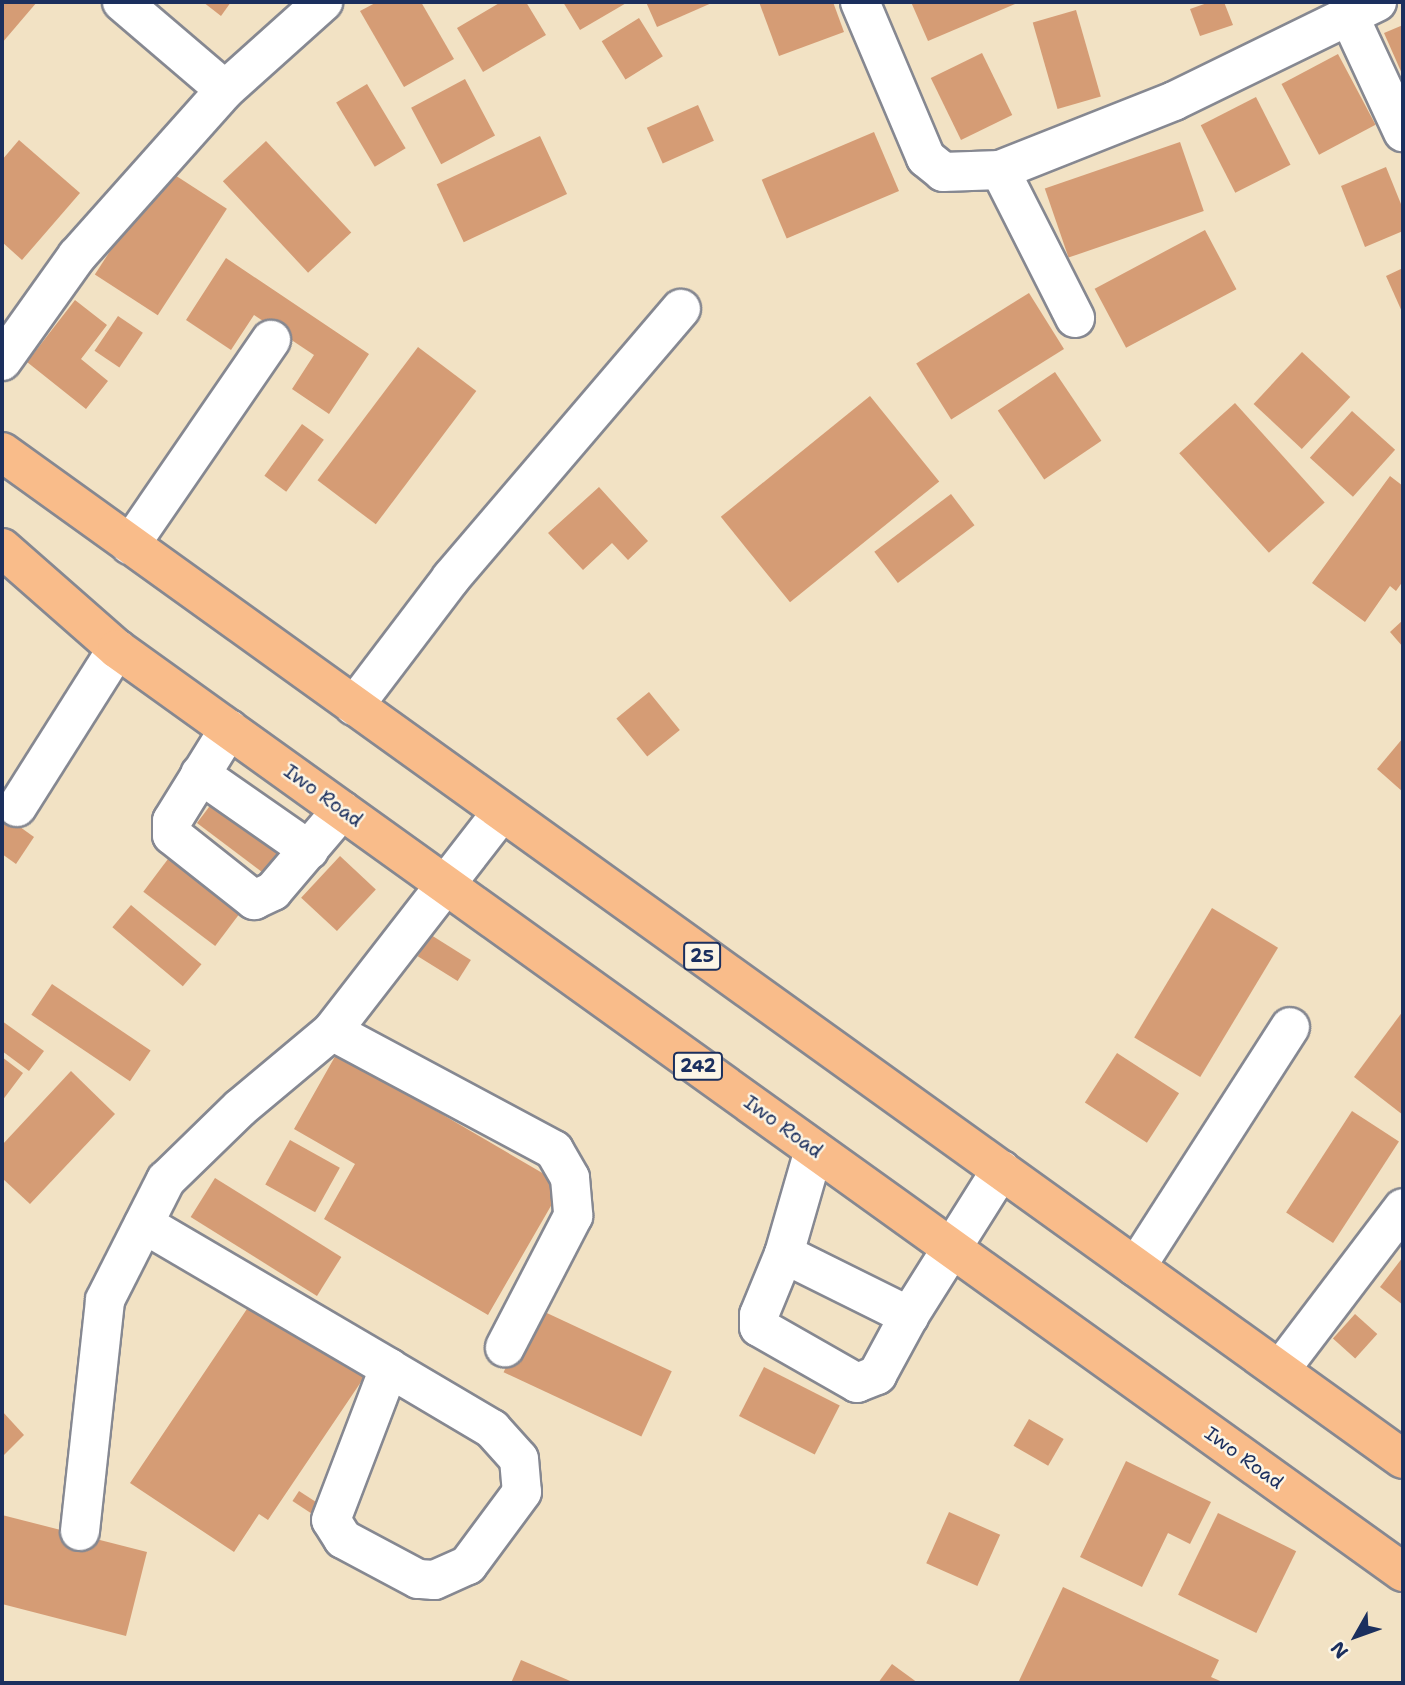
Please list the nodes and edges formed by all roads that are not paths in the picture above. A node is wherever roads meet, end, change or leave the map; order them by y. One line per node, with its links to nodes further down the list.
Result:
1 (122, 2): 5 (street)
2 (323, 2): 5 (street)
3 (860, 2): 7 (street)
4 (1364, 10): 6 (street); 7 (street)
5 (225, 90): 11 (street)
6 (1403, 132)
7 (1000, 170): 9 (street)
8 (681, 309): 16 (street)
9 (1075, 317)
10 (271, 340): 13 (street)
11 (2, 361)
12 (2, 452): 13 (main road, 25)
13 (130, 545): 16 (main road, 25)
14 (2, 548): 15 (main road, Iwo Road / 242)
15 (117, 649): 17 (main road, Iwo Road / 242); 19 (street)
16 (354, 706): 21 (main road, 25)
17 (229, 729): 18 (street); 20 (main road, Iwo Road / 242)
18 (200, 774): 22 (street); 22 (street)
19 (17, 807)
20 (342, 810): 22 (street); 23 (main road, Iwo Road / 242)
21 (502, 812): 23 (street); 27 (main road, 25)
22 (309, 850)
23 (444, 884): 25 (street); 26 (main road, Iwo Road / 242)
24 (1290, 1027): 32 (street)
25 (332, 1031): 29 (street); 34 (street)
26 (814, 1150): 30 (main road, Iwo Road / 242); 31 (street)
27 (1001, 1170): 30 (street); 32 (main road, 25)
28 (1403, 1208): 36 (street)
29 (144, 1224): 35 (street); 38 (street)
30 (951, 1247): 33 (street); 39 (main road, Iwo Road / 242)
31 (784, 1254): 33 (street); 33 (street)
32 (1136, 1267): 36 (main road, 25)
33 (909, 1316)
34 (505, 1347)
35 (388, 1368): 35 (street)
36 (1280, 1370): 37 (main road, 25)
37 (1403, 1459)
38 (80, 1531)
39 (1403, 1572)

